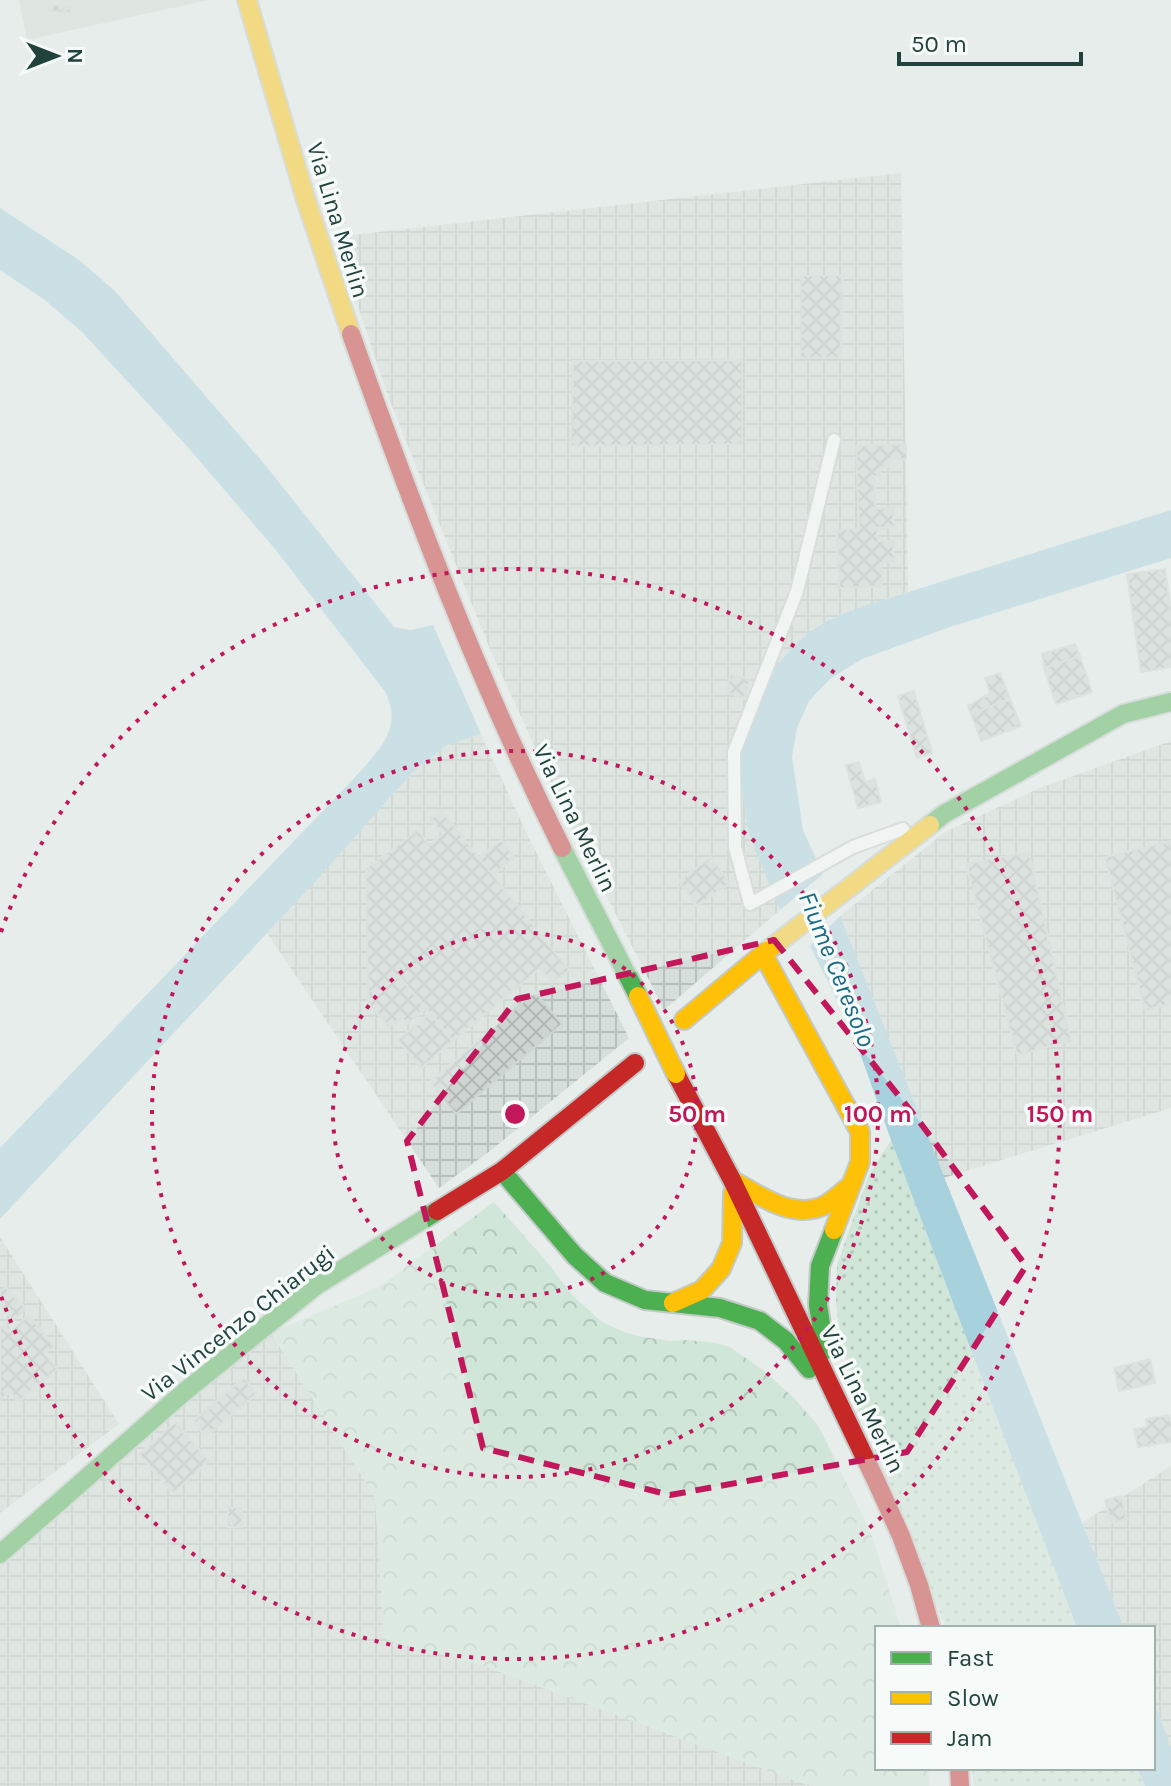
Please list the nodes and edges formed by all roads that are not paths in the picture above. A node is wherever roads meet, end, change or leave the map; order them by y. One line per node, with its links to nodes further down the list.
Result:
1 (247, 0): 9 (main road, Via Lina Merlin, bridge)
2 (834, 440): 4 (lane)
3 (1171, 702): 4 (main road)
4 (944, 814): 5 (main road)
5 (763, 954): 6 (main road); 10 (main road)
6 (684, 1020)
7 (635, 1063): 8 (main road, Via Vincenzo Chiarugi)
8 (502, 1171): 11 (main road); 13 (main road, Via Vincenzo Chiarugi)
9 (732, 1180): 10 (main road); 11 (main road); 12 (main road, Via Lina Merlin)
10 (850, 1186): 12 (main road)
11 (673, 1303): 12 (main road)
12 (842, 1409): 14 (main road, Via Lina Merlin)
13 (0, 1554)
14 (930, 1626)

